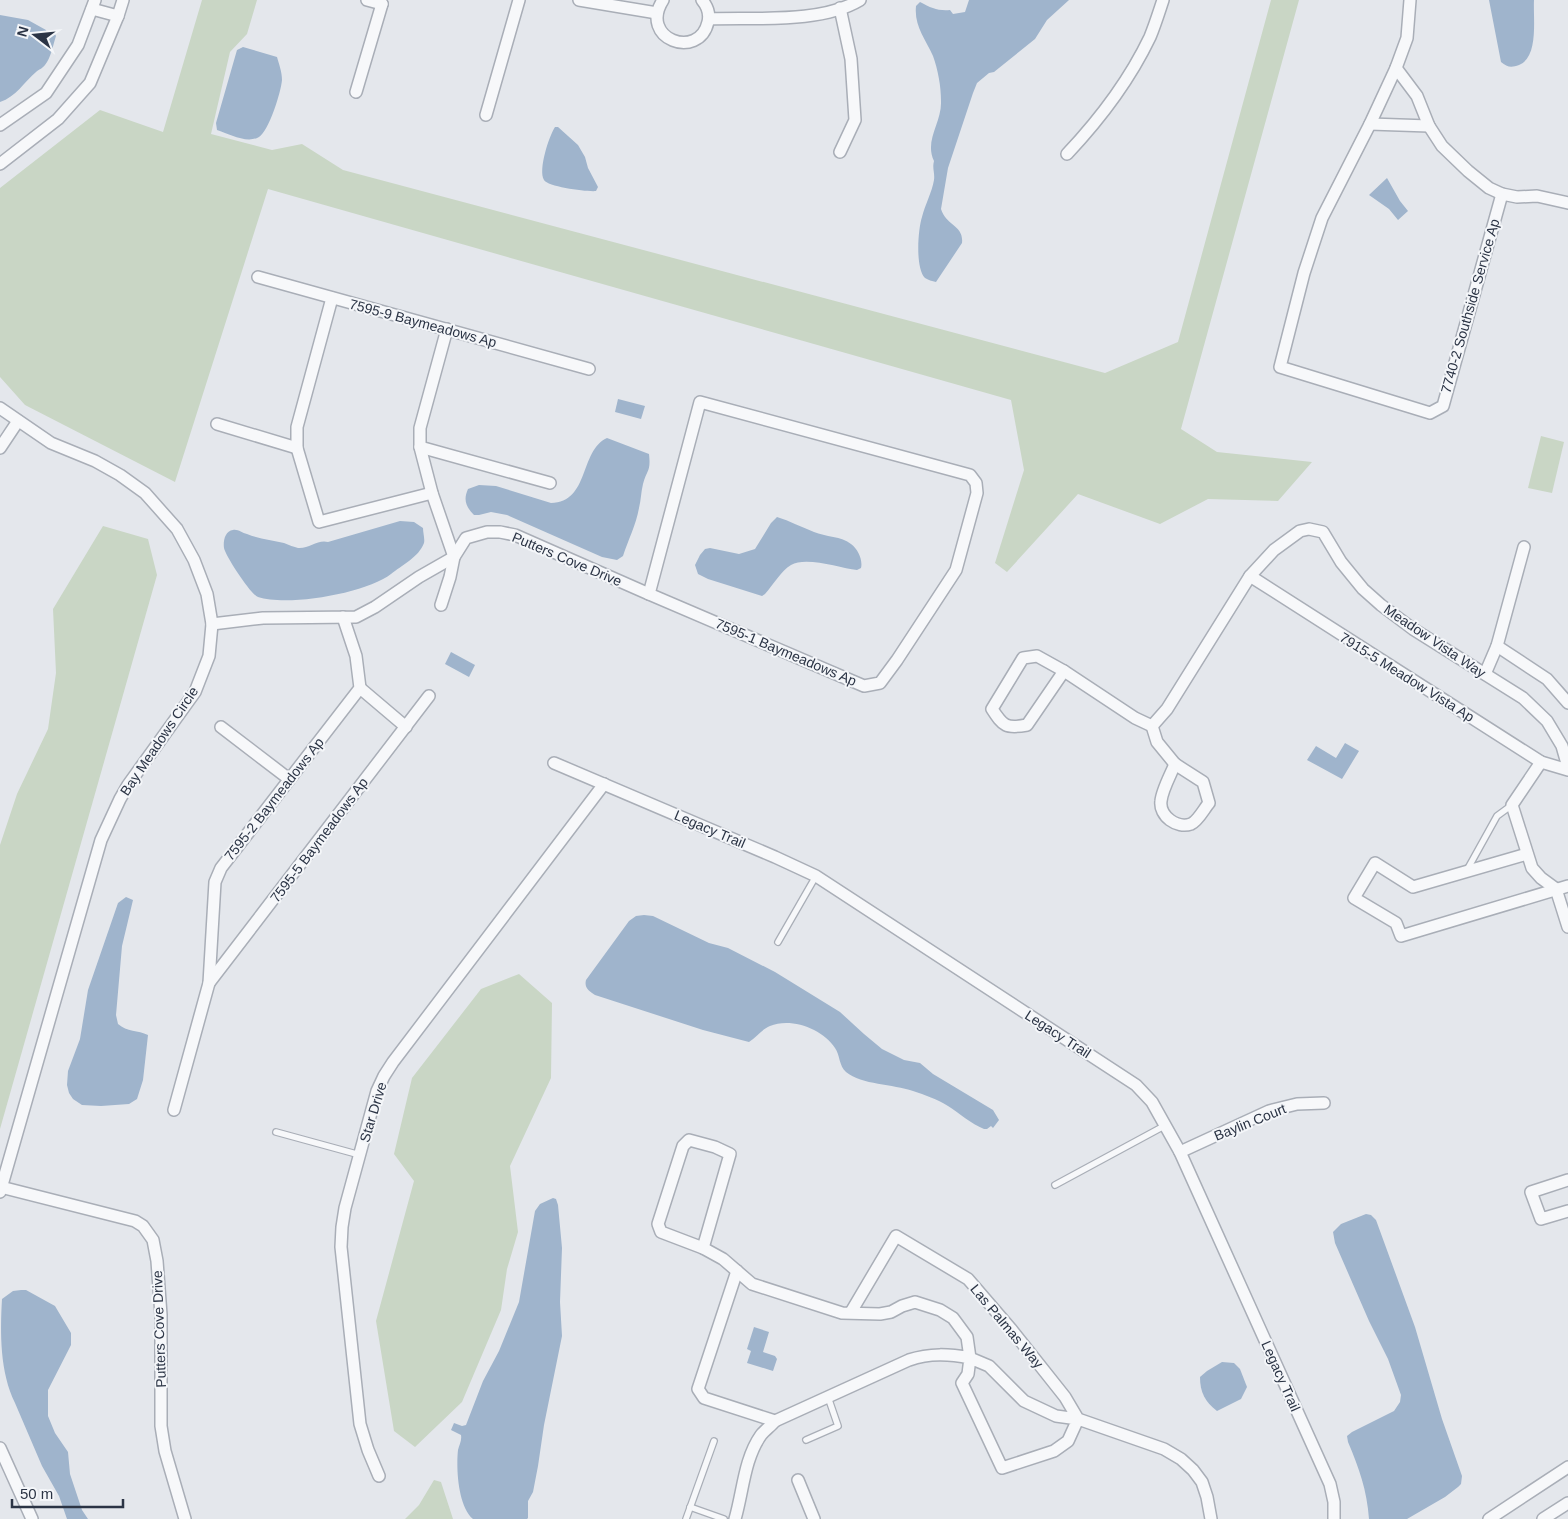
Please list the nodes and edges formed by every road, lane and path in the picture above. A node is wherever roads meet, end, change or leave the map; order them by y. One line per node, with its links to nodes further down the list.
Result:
1 (123, 0): 14 (street)
2 (367, 0): 10 (street)
3 (519, 0): 18 (street)
4 (578, 0): 13 (street)
5 (662, 0): 13 (street)
6 (702, 0): 15 (street)
7 (860, 0): 12 (street)
8 (1162, 0): 23 (street)
9 (1410, 0): 16 (street, 7740-2 Southside Service Ap)
10 (386, 2): 17 (street)
11 (93, 4): 14 (street); 20 (street)
12 (840, 8): 15 (street); 22 (street)
13 (657, 13): 15 (street)
14 (118, 16): 24 (street)
15 (709, 19)
16 (1396, 68): 19 (street, 7740-2 Southside Service Ap); 21 (street)
17 (356, 92)
18 (486, 115)
19 (1370, 124): 21 (street); 25 (street, 7740-2 Southside Service Ap)
20 (0, 125)
21 (1429, 126): 25 (street)
22 (840, 152)
23 (1067, 154)
24 (0, 164)
25 (1502, 194): 26 (street)
26 (1568, 203)
27 (258, 277): 28 (street, 7595-9 Baymeadows Ap)
28 (332, 298): 29 (street, 7595-9 Baymeadows Ap); 36 (street)
29 (447, 328): 30 (street, 7595-9 Baymeadows Ap); 34 (street)
30 (589, 369)
31 (0, 408): 32 (street, Bay Meadows Circle)
32 (18, 421): 35 (street); 45 (street, Bay Meadows Circle)
33 (217, 424): 36 (street)
34 (420, 447): 37 (street); 38 (street)
35 (0, 448)
36 (297, 448): 38 (street)
37 (550, 484)
38 (432, 493): 40 (street)
39 (1524, 547): 46 (street)
40 (454, 557): 42 (street, Putters Cove Drive); 43 (street); 44 (street, Putters Cove Drive)
41 (1250, 576): 48 (street, Meadow Vista Way); 52 (street, Meadow Vista Way); 55 (street, 7915-5 Meadow Vista Ap)
42 (648, 594): 42 (street, 7595-1 Baymeadows Ap)
43 (441, 605)
44 (343, 617): 45 (street, Putters Cove Drive); 49 (street)
45 (212, 624): 78 (street, Bay Meadows Circle)
46 (1497, 646): 48 (street); 51 (street)
47 (1064, 671): 47 (street); 52 (street)
48 (1485, 674): 58 (street, Meadow Vista Way)
49 (360, 688): 54 (street); 59 (street, 7595-2 Baymeadows Ap)
50 (429, 696): 54 (street, 7595-5 Baymeadows Ap)
51 (1568, 703)
52 (1152, 726): 57 (street)
53 (221, 727): 59 (street)
54 (406, 727): 69 (street, 7595-5 Baymeadows Ap)
55 (1541, 762): 58 (street, 7915-5 Meadow Vista Ap); 61 (street)
56 (554, 763): 60 (street, Legacy Trail)
57 (1174, 764): 57 (street)
58 (1568, 768)
59 (289, 780): 69 (street, 7595-2 Baymeadows Ap)
60 (604, 784): 64 (street, Legacy Trail); 75 (street, Star Drive)
61 (1512, 805): 62 (street); 63 (lane)
62 (1527, 854): 63 (street); 66 (street)
63 (1466, 872): 66 (street)
64 (816, 876): 68 (lane); 72 (street, Legacy Trail)
65 (1568, 886): 66 (street)
66 (1556, 889): 67 (street)
67 (1568, 927)
68 (778, 942)
69 (209, 983): 71 (street, 7595-2 Baymeadows Ap)
70 (1324, 1103): 74 (street, Baylin Court)
71 (174, 1110)
72 (1166, 1125): 74 (street, Legacy Trail); 77 (lane)
73 (276, 1132): 75 (lane)
74 (1180, 1152): 103 (street, Legacy Trail)
75 (360, 1155): 91 (street, Star Drive)
76 (1568, 1180): 79 (street)
77 (1055, 1185)
78 (1, 1189): 97 (street, Putters Cove Drive)
79 (1568, 1211)
80 (703, 1248): 80 (street); 81 (street)
81 (737, 1271): 82 (street); 86 (street)
82 (851, 1312): 83 (street); 85 (street, Las Palmas Way)
83 (970, 1358): 84 (street); 85 (street); 85 (street)
84 (828, 1397): 86 (street); 87 (lane)
85 (1078, 1419): 102 (street)
86 (775, 1422): 100 (street)
87 (806, 1440)
88 (714, 1441): 94 (lane)
89 (0, 1448): 96 (street)
90 (1568, 1467): 95 (street)
91 (380, 1476)
92 (798, 1480): 101 (street)
93 (1568, 1503): 104 (street)
94 (690, 1507): 98 (lane); 99 (lane)
95 (1495, 1518)
96 (32, 1519)
97 (185, 1519)
98 (686, 1519)
99 (724, 1519)
100 (735, 1519)
101 (814, 1519)
102 (1211, 1519)
103 (1334, 1519)
104 (1543, 1519)

